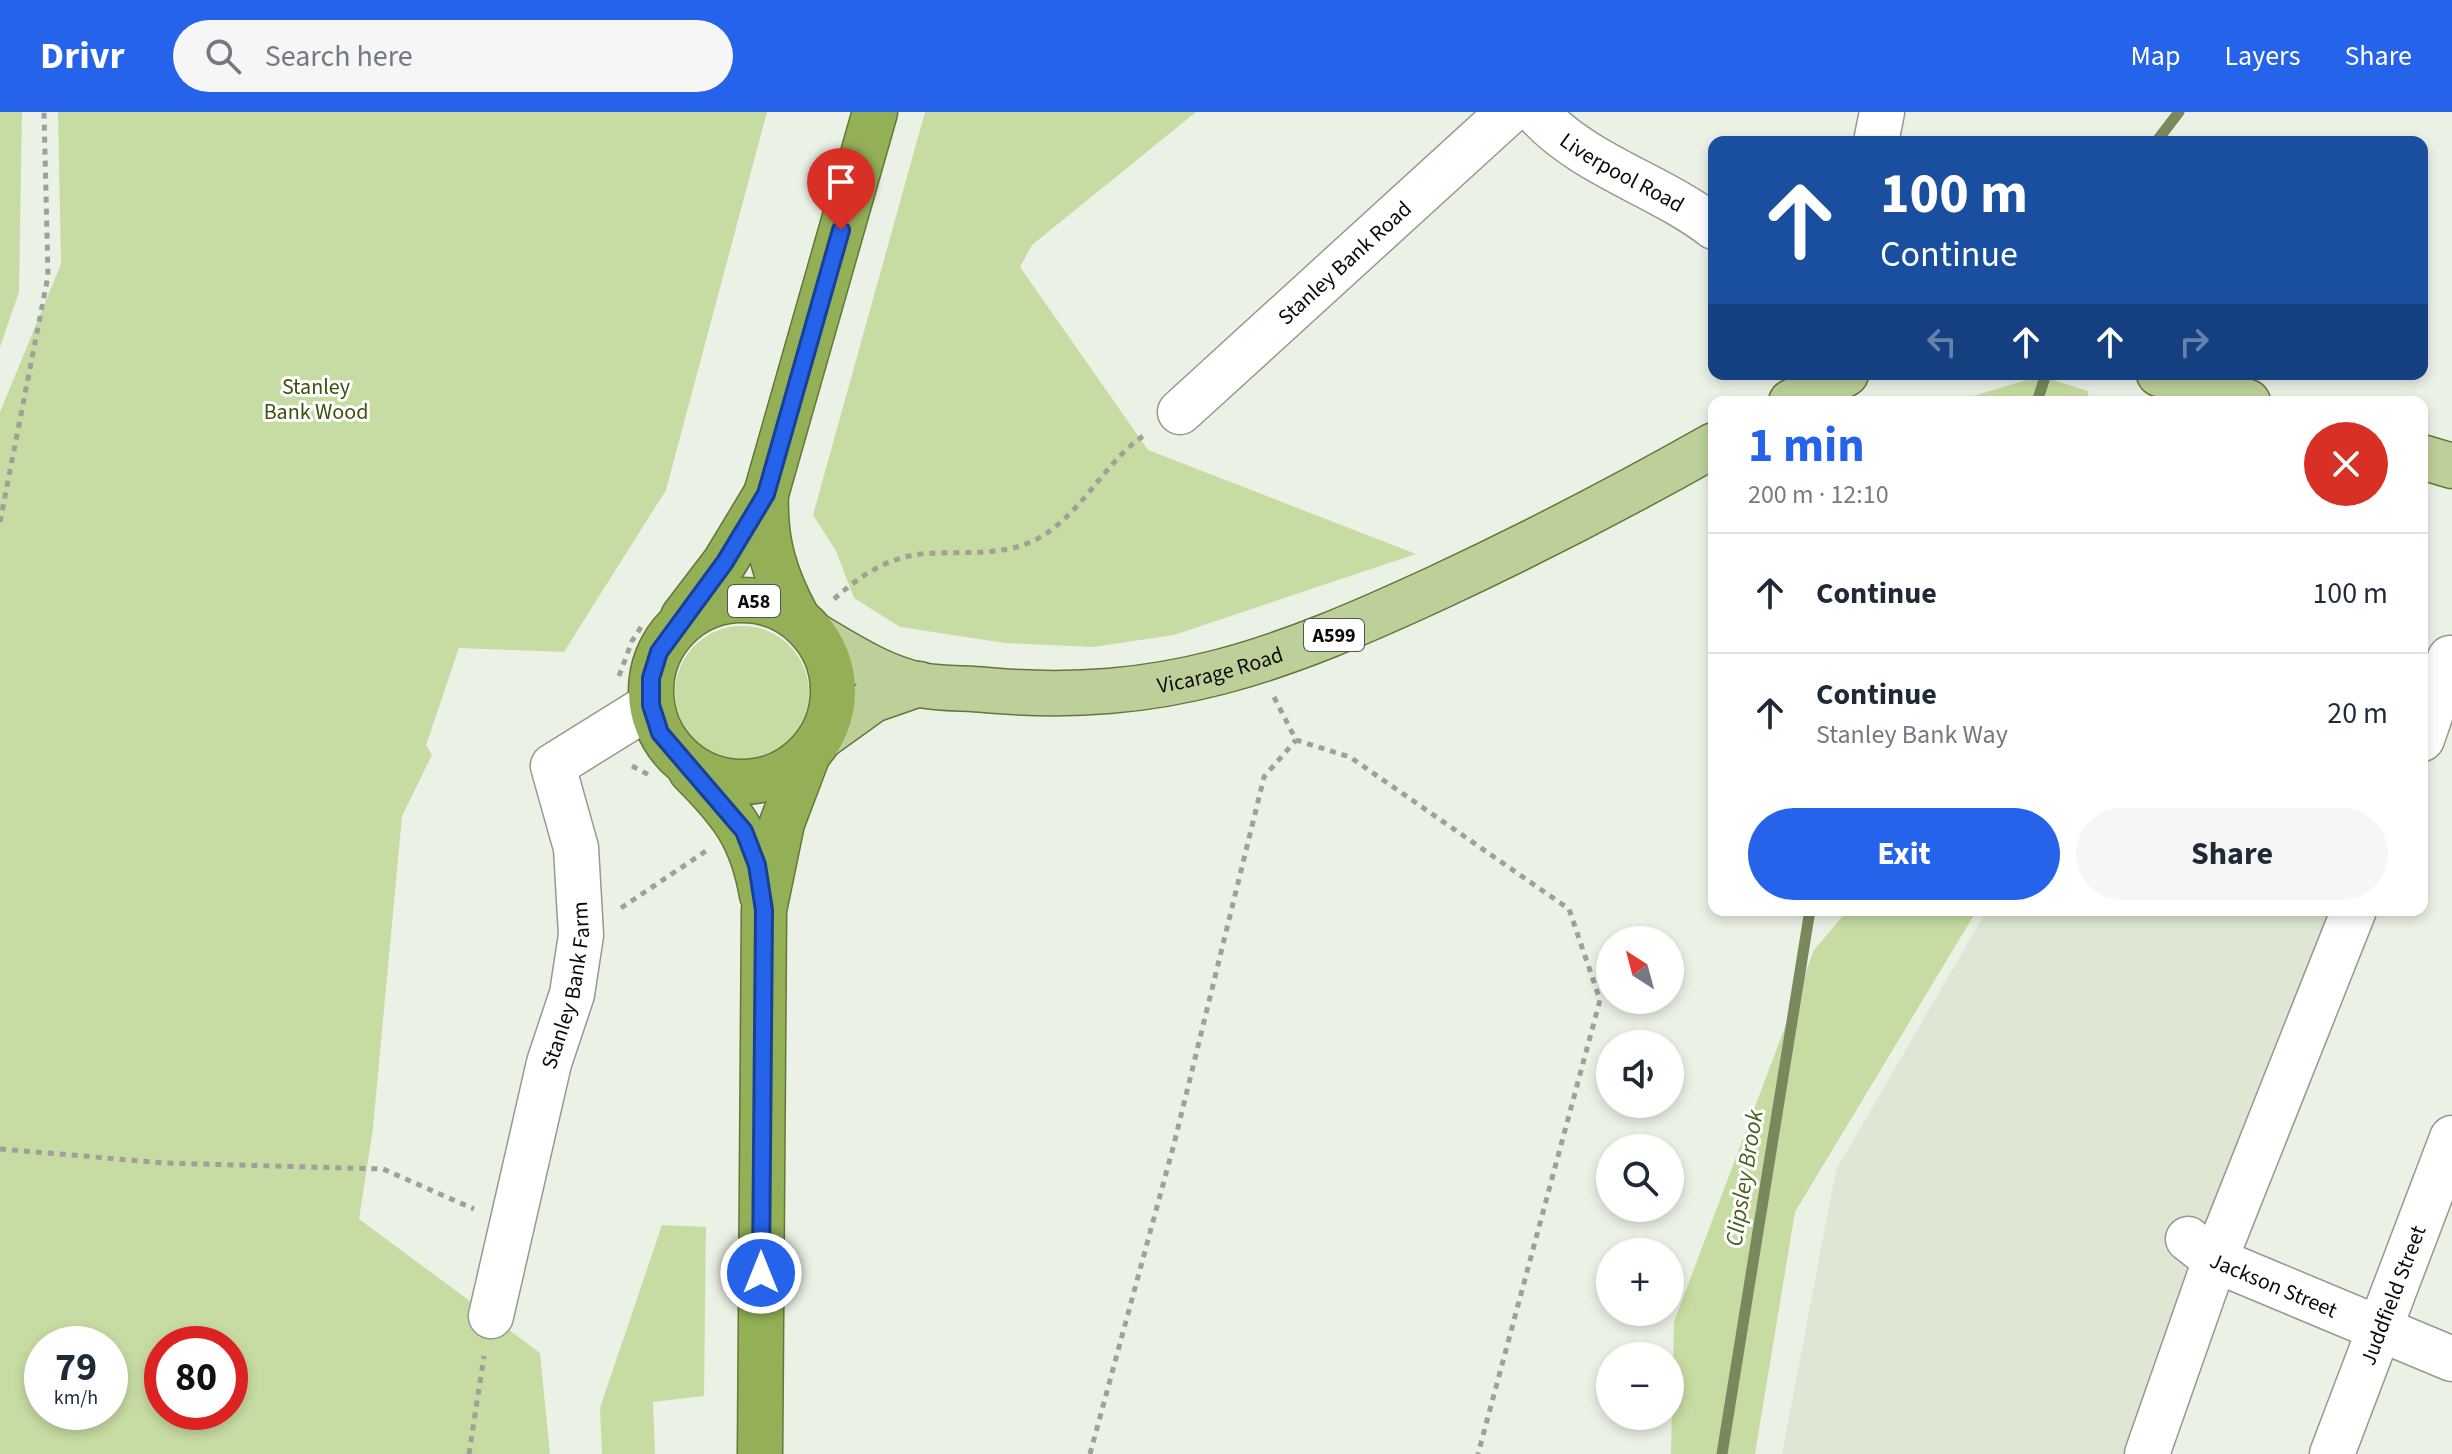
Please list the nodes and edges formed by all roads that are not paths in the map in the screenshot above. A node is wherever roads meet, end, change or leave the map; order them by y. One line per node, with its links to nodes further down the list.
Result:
1 (875, 112): 15 (highway, A58)
2 (1509, 112): 11 (street, Stanley Bank Road)
3 (1536, 112): 6 (street, Liverpool Road)
4 (1882, 112): 5 (street)
5 (1877, 136)
6 (1708, 222)
7 (1828, 380): 9 (main road)
8 (2171, 380): 10 (main road)
9 (1797, 390)
10 (2202, 395)
11 (1180, 412)
12 (1708, 448): 19 (main road, Vicarage Road / A599)
13 (2428, 459): 14 (main road)
14 (2452, 466)
15 (766, 494): 16 (highway, A58); 17 (highway, A58)
16 (813, 619): 17 (highway, A58); 19 (main road, Vicarage Road / A599); 22 (highway, A58)
17 (660, 625): 20 (highway, A58)
18 (2441, 655): 21 (street)
19 (919, 684): 22 (main road, Vicarage Road / A599)
20 (633, 695): 23 (highway, A58); 28 (street, Stanley Bank Farm)
21 (2428, 712)
22 (815, 747): 23 (highway, A58); 24 (highway, A58)
23 (669, 770): 24 (highway, A58)
24 (764, 910): 31 (highway, A58)
25 (2351, 916): 27 (street)
26 (2452, 1138): 29 (street, Juddfield Street)
27 (2201, 1250): 29 (street, Jackson Street); 32 (street)
28 (491, 1316)
29 (2378, 1327): 30 (street, Jackson Street); 33 (street, Juddfield Street)
30 (2452, 1359)
31 (760, 1454)
32 (2147, 1454)
33 (2332, 1454)

